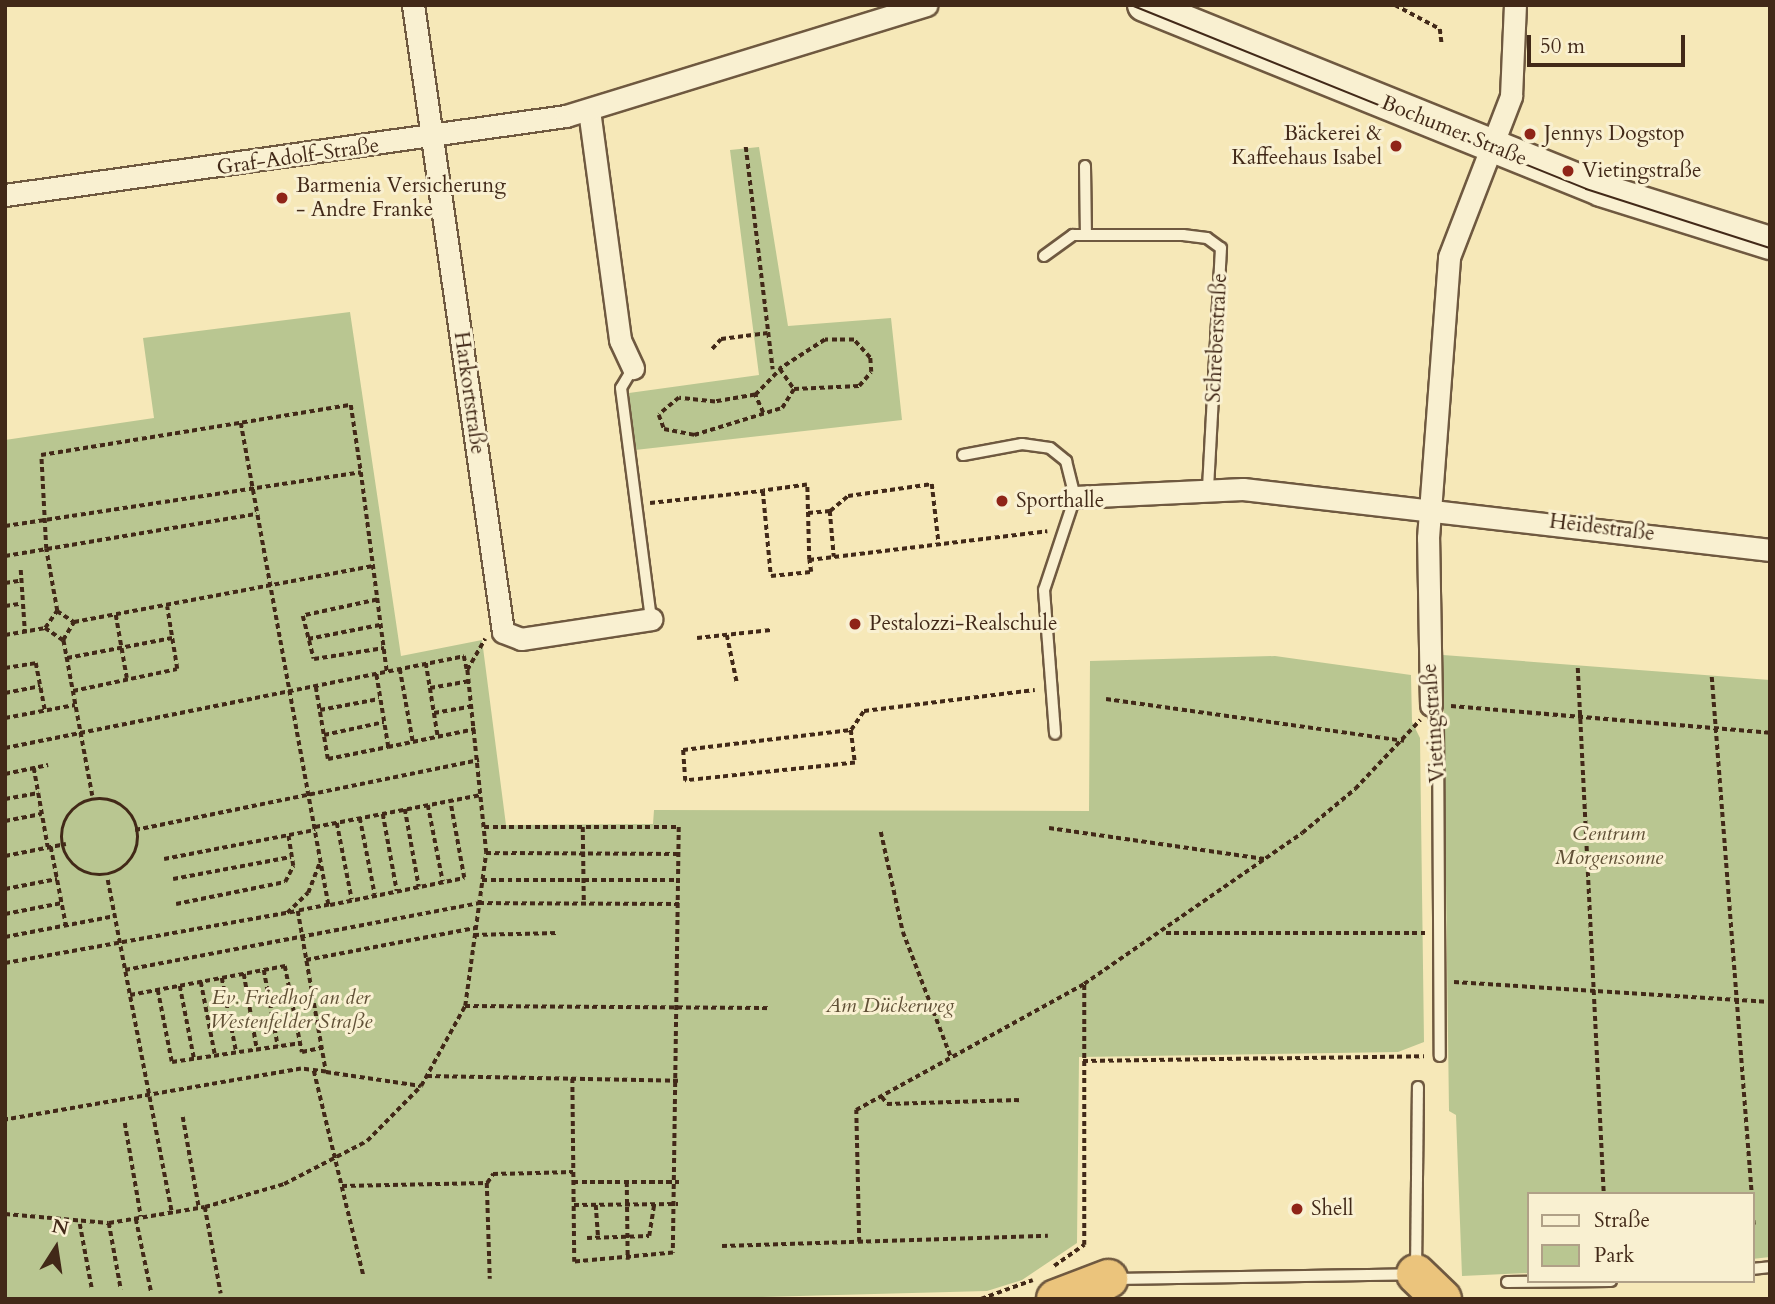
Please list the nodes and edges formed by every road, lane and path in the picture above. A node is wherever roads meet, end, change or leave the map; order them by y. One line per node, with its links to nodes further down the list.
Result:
1 (413, 5): 8 (street, Harkortstraße)
2 (926, 5): 7 (street, Graf-Adolf-Straße)
3 (1144, 5): 10 (main road, Bochumer Straße)
4 (1395, 5): 6 (path)
5 (1515, 5): 10 (street, Vietingstraße)
6 (1442, 45)
7 (589, 110): 8 (street, Graf-Adolf-Straße); 18 (street)
8 (433, 138): 12 (street, Graf-Adolf-Straße); 62 (street, Harkortstraße)
9 (746, 147): 16 (path)
10 (1492, 147): 14 (main road, Bochumer Straße); 32 (street, Vietingstraße)
11 (1084, 166): 13 (lane)
12 (5, 195)
13 (1086, 235): 15 (lane, Schreberstraße); 28 (lane, Schreberstraße)
14 (1770, 243)
15 (1044, 256)
16 (768, 333): 17 (path); 19 (path)
17 (712, 349)
18 (633, 368): 31 (lane)
19 (773, 369): 20 (path); 22 (path)
20 (780, 369): 21 (path); 21 (path)
21 (794, 390): 23 (path)
22 (755, 394): 23 (path); 23 (path)
23 (763, 413)
24 (241, 423): 26 (path); 27 (path); 36 (path)
25 (963, 455): 30 (lane)
26 (361, 472): 27 (path); 45 (path)
27 (252, 486): 35 (path); 36 (path)
28 (1208, 489): 30 (street); 32 (street)
29 (763, 491): 31 (path); 34 (path); 44 (path)
30 (1075, 497): 38 (lane)
31 (636, 505): 56 (lane)
32 (1434, 507): 41 (street, Heidestraße); 93 (street, Vietingstraße)
33 (830, 511): 34 (path); 39 (path); 43 (path)
34 (808, 513): 44 (path)
35 (257, 514): 40 (path); 49 (path)
36 (46, 521): 37 (path); 40 (path)
37 (5, 526)
38 (1066, 529): 39 (path); 86 (lane)
39 (939, 545): 43 (path)
40 (46, 550): 42 (path); 54 (path)
41 (1770, 550)
42 (5, 556)
43 (834, 557): 44 (path)
44 (809, 560)
45 (373, 566): 49 (path); 50 (path)
46 (21, 570): 47 (path)
47 (23, 580): 48 (path); 51 (path)
48 (5, 583)
49 (271, 587): 53 (path); 88 (path)
50 (377, 600): 58 (path); 67 (path)
51 (19, 604): 52 (path); 61 (path)
52 (5, 606)
53 (166, 606): 55 (path); 65 (path)
54 (57, 611): 57 (path); 59 (path)
55 (116, 615): 57 (path); 69 (path)
56 (651, 619): 62 (street)
57 (74, 622): 68 (path)
58 (380, 625): 67 (path); 70 (path)
59 (45, 628): 61 (path); 68 (path)
60 (771, 629): 64 (path)
61 (25, 631): 63 (path)
62 (503, 632): 76 (path)
63 (5, 635)
64 (727, 635): 66 (path); 82 (path)
65 (172, 638): 69 (path); 80 (path)
66 (697, 638)
67 (308, 639): 70 (path)
68 (63, 640): 71 (path)
69 (122, 648): 71 (path); 80 (path)
70 (384, 648): 77 (path)
71 (66, 658): 87 (path)
72 (426, 663): 75 (path); 76 (path); 85 (path)
73 (5, 668): 83 (path)
74 (1578, 668): 98 (path)
75 (400, 669): 77 (path); 110 (path)
76 (467, 670): 81 (path)
77 (387, 672): 78 (path)
78 (376, 674): 84 (path); 90 (path)
79 (1712, 677): 101 (path)
80 (127, 678): 87 (path)
81 (468, 681): 85 (path); 94 (path)
82 (737, 683)
83 (40, 686): 89 (path); 95 (path)
84 (316, 687): 88 (path); 96 (path)
85 (430, 688): 97 (path)
86 (1051, 688): 103 (path); 107 (lane)
87 (73, 691): 92 (path)
88 (290, 691): 105 (path); 118 (path)
89 (5, 693)
90 (380, 699): 96 (path); 100 (path)
91 (1106, 699): 109 (path)
92 (76, 705): 95 (path); 105 (path)
93 (1431, 705): 98 (path); 109 (path); 173 (lane, Vietingstraße)
94 (472, 706): 97 (path); 102 (path)
95 (45, 710): 99 (path)
96 (320, 710): 106 (path)
97 (434, 713): 108 (path)
98 (1580, 716): 101 (path); 189 (path)
99 (5, 718)
100 (384, 722): 106 (path); 111 (path)
101 (1716, 726): 104 (path); 191 (path)
102 (475, 729): 108 (path); 113 (path)
103 (851, 730): 103 (path)
104 (1770, 733)
105 (82, 734): 112 (path); 120 (path)
106 (324, 734): 111 (path)
107 (1055, 734)
108 (438, 737): 110 (path)
109 (1404, 741): 145 (path)
110 (413, 742): 111 (path)
111 (388, 747)
112 (5, 748)
113 (479, 760): 118 (path); 119 (path)
114 (48, 765): 115 (path)
115 (34, 768): 116 (path); 117 (path)
116 (5, 774)
117 (38, 793): 121 (path); 125 (path)
118 (309, 794): 132 (path); 134 (path)
119 (482, 795): 122 (path); 130 (path)
120 (92, 796): 134 (path); 137 (path)
121 (5, 799)
122 (450, 801): 123 (path); 153 (path)
123 (428, 805): 124 (path); 153 (path)
124 (405, 809): 126 (path); 154 (path)
125 (42, 814): 128 (path); 138 (path)
126 (383, 814): 127 (path); 156 (path)
127 (360, 818): 129 (path); 157 (path)
128 (5, 821)
129 (338, 823): 132 (path); 158 (path)
130 (484, 827): 131 (path); 139 (path)
131 (583, 827): 140 (path); 141 (path)
132 (315, 828): 136 (path); 146 (path)
133 (1049, 828): 145 (path)
134 (135, 830): 149 (path)
135 (881, 832): 203 (path)
136 (288, 835): 143 (path); 144 (path)
137 (66, 844): 138 (path); 149 (path)
138 (49, 847): 142 (path); 147 (path)
139 (486, 853): 140 (path); 150 (path)
140 (583, 854): 141 (path); 151 (path)
141 (679, 854): 152 (path)
142 (5, 856)
143 (292, 857): 148 (path); 161 (path)
144 (164, 859)
145 (1267, 859): 172 (path)
146 (321, 860): 164 (path); 166 (path)
147 (57, 878): 155 (path); 159 (path)
148 (173, 879)
149 (108, 880): 168 (path)
150 (482, 880): 151 (path); 160 (path)
151 (584, 880): 152 (path); 162 (path)
152 (679, 880): 163 (path)
153 (443, 882): 154 (path)
154 (419, 887): 156 (path)
155 (5, 889)
156 (397, 891): 157 (path)
157 (375, 895): 158 (path)
158 (352, 900): 164 (path)
159 (62, 903): 167 (path); 169 (path)
160 (479, 903): 162 (path); 170 (path); 176 (path)
161 (176, 904)
162 (584, 904): 163 (path)
163 (679, 904): 194 (path)
164 (329, 905): 165 (path)
165 (298, 911): 166 (path); 176 (path)
166 (287, 913): 177 (path)
167 (5, 914)
168 (115, 916): 169 (path); 177 (path)
169 (66, 925): 175 (path)
170 (475, 928): 174 (path); 178 (path)
171 (557, 933): 174 (path)
172 (1165, 933): 173 (path); 186 (path)
173 (1441, 933): 185 (lane, Vietingstraße)
174 (474, 935): 193 (path)
175 (5, 937)
176 (302, 937): 178 (path); 180 (path)
177 (120, 942): 179 (path); 180 (path)
178 (306, 960): 198 (path)
179 (5, 963)
180 (125, 970): 190 (path)
181 (264, 970): 182 (path); 196 (path); 197 (path)
182 (244, 974): 183 (path); 199 (path)
183 (222, 978): 184 (path); 200 (path)
184 (201, 982): 187 (path); 201 (path)
185 (1441, 982): 189 (path); 202 (lane, Vietingstraße)
186 (1083, 984): 203 (path); 205 (path)
187 (180, 986): 188 (path); 204 (path)
188 (158, 990): 190 (path); 204 (path)
189 (1593, 990): 191 (path); 226 (path)
190 (130, 996): 213 (path)
191 (1739, 1000): 192 (path); 227 (path)
192 (1770, 1002)
193 (465, 1006): 194 (path); 208 (path)
194 (679, 1007): 195 (path); 210 (path)
195 (771, 1008)
196 (300, 1043): 197 (path); 198 (path)
197 (278, 1046): 199 (path)
198 (321, 1048): 207 (path)
199 (257, 1049): 200 (path)
200 (236, 1052): 201 (path)
201 (215, 1055): 204 (path)
202 (1440, 1056): 205 (path)
203 (951, 1057): 214 (path)
204 (194, 1058)
205 (1083, 1060): 257 (path)
206 (314, 1070): 207 (path); 213 (path); 219 (path)
207 (326, 1072): 211 (path)
208 (427, 1076): 209 (path); 211 (path)
209 (572, 1079): 210 (path); 220 (path)
210 (679, 1081): 224 (path)
211 (421, 1086): 219 (path)
212 (1418, 1087): 252 (lane)
213 (150, 1095): 217 (path); 235 (path)
214 (882, 1097): 215 (path); 244 (path)
215 (1022, 1100)
216 (183, 1117): 234 (path)
217 (5, 1120)
218 (125, 1123): 237 (path)
219 (335, 1160): 225 (path); 233 (path)
220 (573, 1172): 221 (path); 222 (path)
221 (487, 1182): 225 (path); 248 (path)
222 (573, 1182): 223 (path); 228 (path)
223 (627, 1182): 224 (path); 230 (path)
224 (679, 1182): 232 (path)
225 (342, 1186): 247 (path)
226 (1604, 1192)
227 (1752, 1192)
228 (574, 1205): 229 (path); 246 (path)
229 (596, 1205): 230 (path); 241 (path)
230 (627, 1205): 231 (path); 242 (path)
231 (654, 1205): 232 (path); 242 (path)
232 (678, 1205): 246 (path)
233 (205, 1207): 234 (path); 256 (path)
234 (199, 1208): 235 (path)
235 (172, 1213): 237 (path)
236 (5, 1214): 239 (path)
237 (138, 1218): 238 (path); 255 (path)
238 (109, 1223): 239 (path); 254 (path)
239 (80, 1224): 253 (path)
240 (1048, 1236): 244 (path)
241 (598, 1237): 242 (path); 243 (path)
242 (628, 1237): 246 (path)
243 (587, 1238)
244 (859, 1241): 245 (path)
245 (722, 1246)
246 (628, 1260)
247 (364, 1277)
248 (490, 1279)
249 (1108, 1279): 252 (lane); 258 (highway)
250 (1507, 1282): 251 (lane)
251 (1526, 1282)
252 (1429, 1286)
253 (92, 1289)
254 (121, 1290)
255 (150, 1291)
256 (221, 1294)
257 (981, 1299)
258 (1056, 1299)

